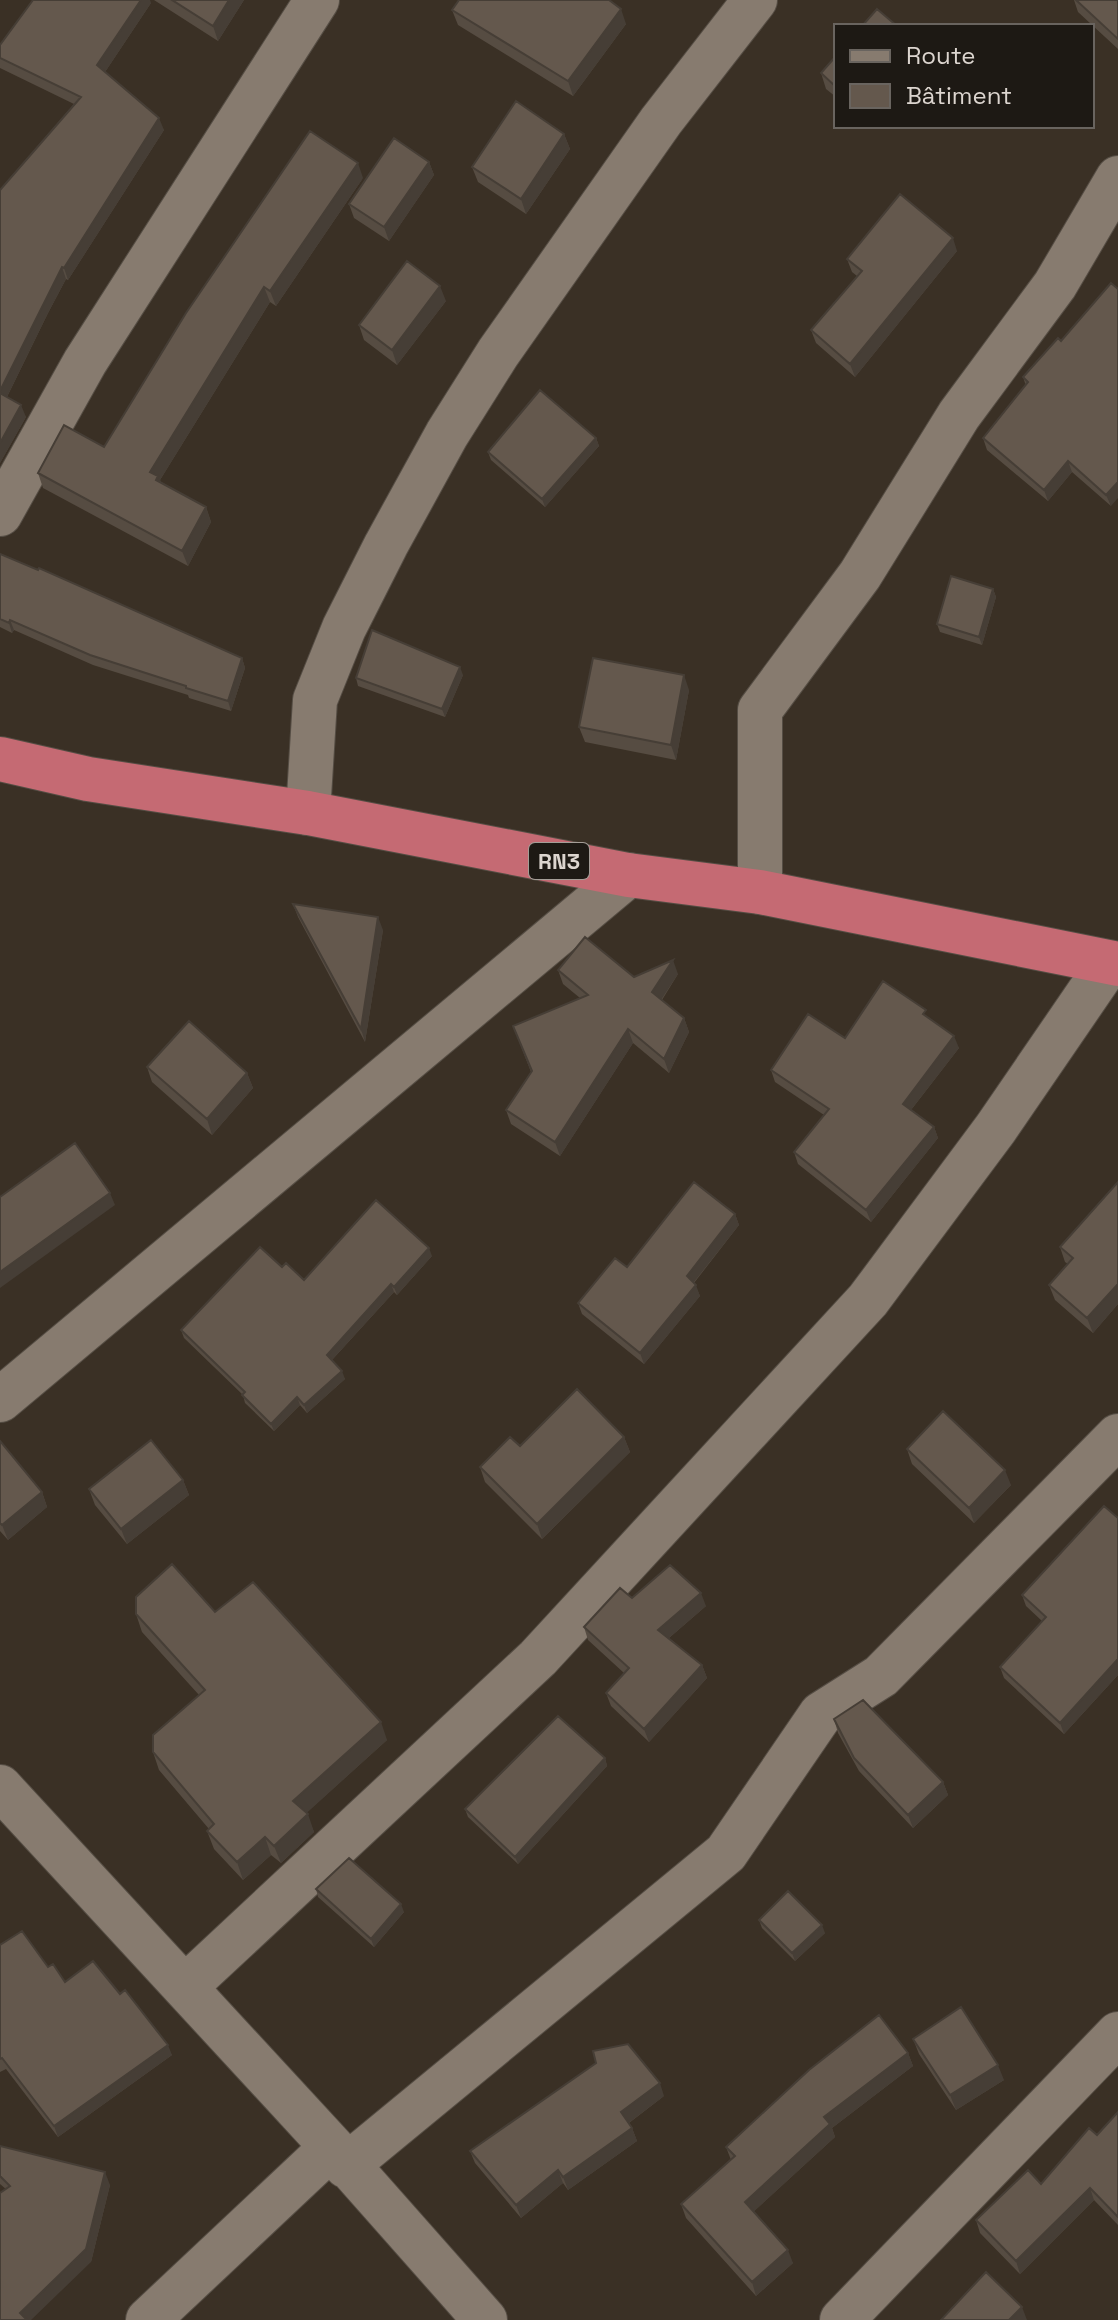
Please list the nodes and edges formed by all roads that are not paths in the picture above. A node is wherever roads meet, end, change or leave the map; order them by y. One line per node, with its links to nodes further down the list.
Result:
1 (317, 0): 4 (street)
2 (755, 0): 6 (street)
3 (1118, 178): 8 (street)
4 (0, 514)
5 (0, 759): 6 (highway, RN3)
6 (308, 813): 7 (highway, RN3)
7 (628, 875): 8 (highway, RN3); 10 (street)
8 (760, 892): 9 (highway, RN3)
9 (1114, 963): 13 (street)
10 (0, 1400)
11 (1118, 1436): 15 (street)
12 (8, 1812): 13 (street)
13 (185, 1987): 15 (street)
14 (1118, 2034): 18 (street)
15 (339, 2156): 16 (street); 17 (street)
16 (148, 2320)
17 (485, 2320)
18 (842, 2320)

